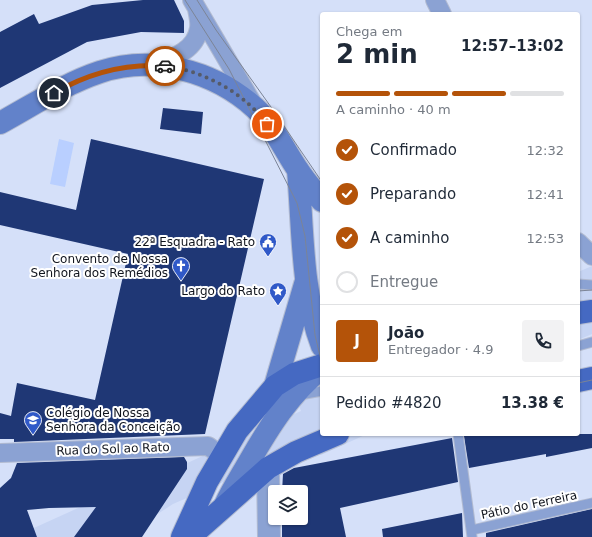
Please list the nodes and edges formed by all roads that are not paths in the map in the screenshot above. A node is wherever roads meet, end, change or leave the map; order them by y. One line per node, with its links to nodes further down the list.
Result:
1 (434, 0): 3 (street)
2 (194, 4): 4 (street); 5 (street)
3 (441, 12)
4 (155, 66): 5 (main road); 6 (main road)
5 (256, 109): 7 (main road)
6 (0, 123)
7 (298, 170): 8 (main road); 11 (main road)
8 (320, 198)
9 (580, 244): 10 (street)
10 (592, 256)
11 (306, 279): 16 (main road); 24 (main road)
12 (580, 284): 13 (lane)
13 (592, 285)
14 (592, 311): 15 (main road)
15 (580, 313)
16 (320, 340)
17 (592, 342): 18 (lane)
18 (580, 345)
19 (320, 366): 24 (main road)
20 (320, 370): 24 (main road)
21 (592, 378): 22 (main road)
22 (580, 381)
23 (320, 391): 24 (lane)
24 (278, 392): 25 (main road); 29 (main road)
25 (266, 433): 30 (main road); 32 (main road)
26 (333, 436): 30 (main road)
27 (458, 436): 33 (lane, Pátio do Ferreira)
28 (0, 453): 29 (street, Rua do Sol ao Rato)
29 (222, 456): 34 (main road)
30 (268, 468): 32 (main road); 36 (street)
31 (592, 503): 33 (lane, Pátio do Ferreira)
32 (223, 509): 35 (main road)
33 (472, 533)
34 (182, 537)
35 (190, 537)
36 (269, 537)

